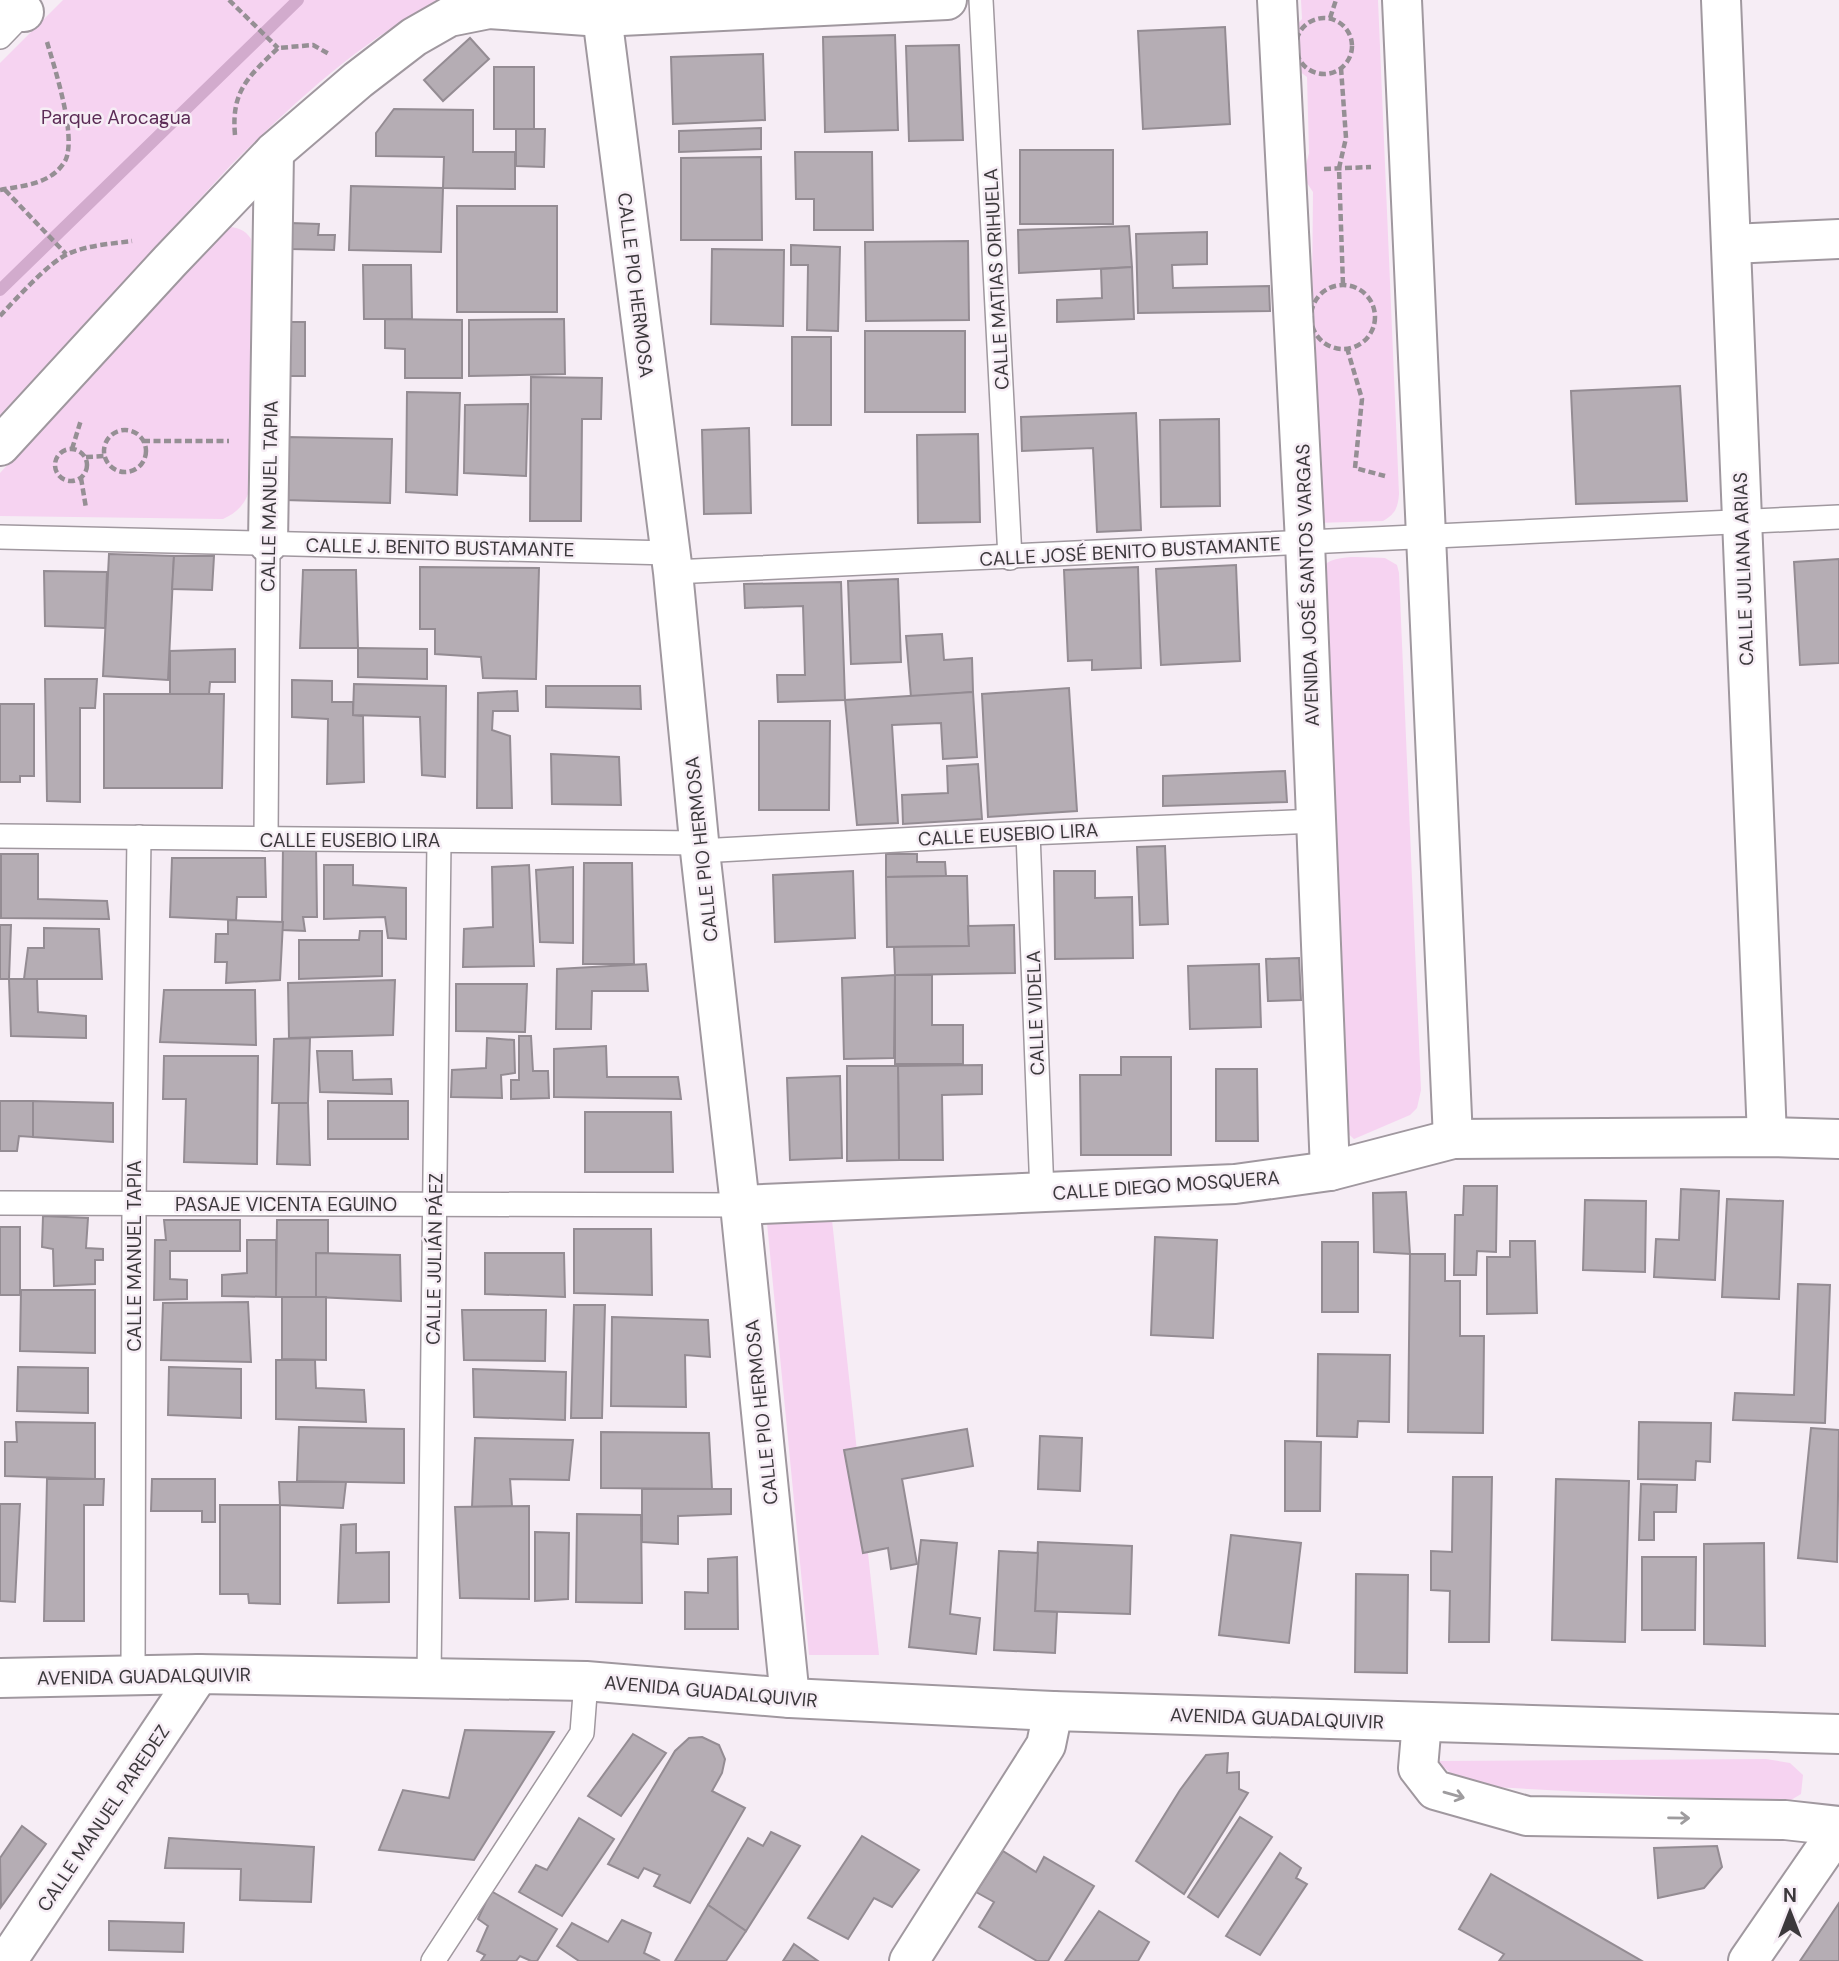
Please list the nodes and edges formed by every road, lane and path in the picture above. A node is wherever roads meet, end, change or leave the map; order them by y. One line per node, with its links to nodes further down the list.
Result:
1 (229, 0): 11 (path)
2 (947, 0): 8 (street)
3 (981, 0): 38 (lane, CALLE MATIAS ORIHUELA)
4 (1277, 0): 17 (street, AVENIDA JOSÉ SANTOS VARGAS)
5 (1336, 0): 10 (path)
6 (1402, 0): 15 (street)
7 (1721, 0): 21 (street, CALLE JULIANA ARIAS)
8 (600, 9): 13 (street); 39 (street, CALLE PIO HERMOSA)
9 (21, 18): 18 (path)
10 (1329, 18): 12 (path); 12 (path)
11 (278, 48): 13 (path); 14 (path)
12 (1341, 68): 16 (path)
13 (358, 80): 14 (street)
14 (267, 160): 28 (street); 37 (street, CALLE MANUEL TAPIA)
15 (1410, 165): 16 (path); 35 (street)
16 (1339, 168): 17 (path); 23 (path)
17 (1286, 171): 36 (street, AVENIDA JOSÉ SANTOS VARGAS)
18 (2, 190): 22 (path)
19 (1839, 239): 21 (street)
20 (136, 241): 22 (path)
21 (1731, 244): 33 (street, CALLE JULIANA ARIAS)
22 (65, 253): 24 (path)
23 (1343, 285): 25 (path); 25 (path)
24 (0, 316)
25 (1347, 348): 31 (path)
26 (144, 441): 27 (path); 29 (path); 29 (path)
27 (235, 441)
28 (0, 446)
29 (105, 456): 30 (path)
30 (86, 457): 30 (path)
31 (1389, 478)
32 (1839, 517): 33 (lane, CALLE JOSÉ BENITO BUSTAMANTE)
33 (1740, 522): 35 (lane, CALLE JOSÉ BENITO BUSTAMANTE); 47 (street, CALLE JULIANA ARIAS)
34 (0, 537): 37 (lane, CALLE J. BENITO BUSTAMANTE)
35 (1427, 538): 36 (lane, CALLE JOSÉ BENITO BUSTAMANTE); 48 (street)
36 (1305, 542): 38 (lane, CALLE JOSÉ BENITO BUSTAMANTE); 40 (street, AVENIDA JOSÉ SANTOS VARGAS)
37 (268, 543): 39 (lane, CALLE J. BENITO BUSTAMANTE); 44 (lane, CALLE MANUEL TAPIA)
38 (1010, 558): 39 (lane, CALLE JOSÉ BENITO BUSTAMANTE)
39 (672, 563): 46 (street, CALLE PIO HERMOSA)
40 (1316, 821): 41 (lane, CALLE EUSEBIO LIRA); 50 (street, AVENIDA JOSÉ SANTOS VARGAS)
41 (1028, 833): 46 (lane, CALLE EUSEBIO LIRA); 51 (lane, CALLE VIDELA)
42 (0, 835): 43 (lane, CALLE EUSEBIO LIRA)
43 (139, 837): 44 (lane, CALLE EUSEBIO LIRA); 53 (lane, CALLE MANUEL TAPIA)
44 (266, 839): 45 (lane, CALLE EUSEBIO LIRA)
45 (439, 841): 46 (lane, CALLE EUSEBIO LIRA); 54 (lane, CALLE JULIÁN PÁEZ)
46 (700, 847): 55 (street, CALLE PIO HERMOSA)
47 (1768, 1137): 48 (street, CALLE DIEGO MOSQUERA); 49 (street, CALLE DIEGO MOSQUERA)
48 (1453, 1139): 50 (street, CALLE DIEGO MOSQUERA)
49 (1839, 1139)
50 (1330, 1171): 51 (street, CALLE DIEGO MOSQUERA)
51 (1042, 1193): 55 (street, CALLE DIEGO MOSQUERA)
52 (0, 1203): 53 (lane, PASAJE VICENTA EGUINO)
53 (134, 1203): 54 (lane, PASAJE VICENTA EGUINO); 57 (lane, CALLE MANUEL TAPIA)
54 (435, 1205): 55 (lane, PASAJE VICENTA EGUINO); 58 (lane, CALLE JULIÁN PÁEZ)
55 (740, 1205): 61 (street, CALLE PIO HERMOSA)
56 (199, 1674): 57 (street, AVENIDA GUADALQUIVIR); 58 (street, AVENIDA GUADALQUIVIR); 67 (street, CALLE MANUEL PAREDEZ)
57 (133, 1676): 59 (street, AVENIDA GUADALQUIVIR)
58 (429, 1677): 60 (street, AVENIDA GUADALQUIVIR)
59 (0, 1678)
60 (586, 1681): 61 (street, AVENIDA GUADALQUIVIR); 68 (lane)
61 (790, 1698): 62 (street, AVENIDA GUADALQUIVIR)
62 (1053, 1712): 63 (street, AVENIDA GUADALQUIVIR); 66 (street)
63 (1422, 1722): 64 (street, AVENIDA GUADALQUIVIR); 65 (street, one-way to 65)
64 (1839, 1734)
65 (1839, 1827): 69 (street)
66 (924, 1956)
67 (7, 1961)
68 (433, 1961)
69 (1748, 1961)

